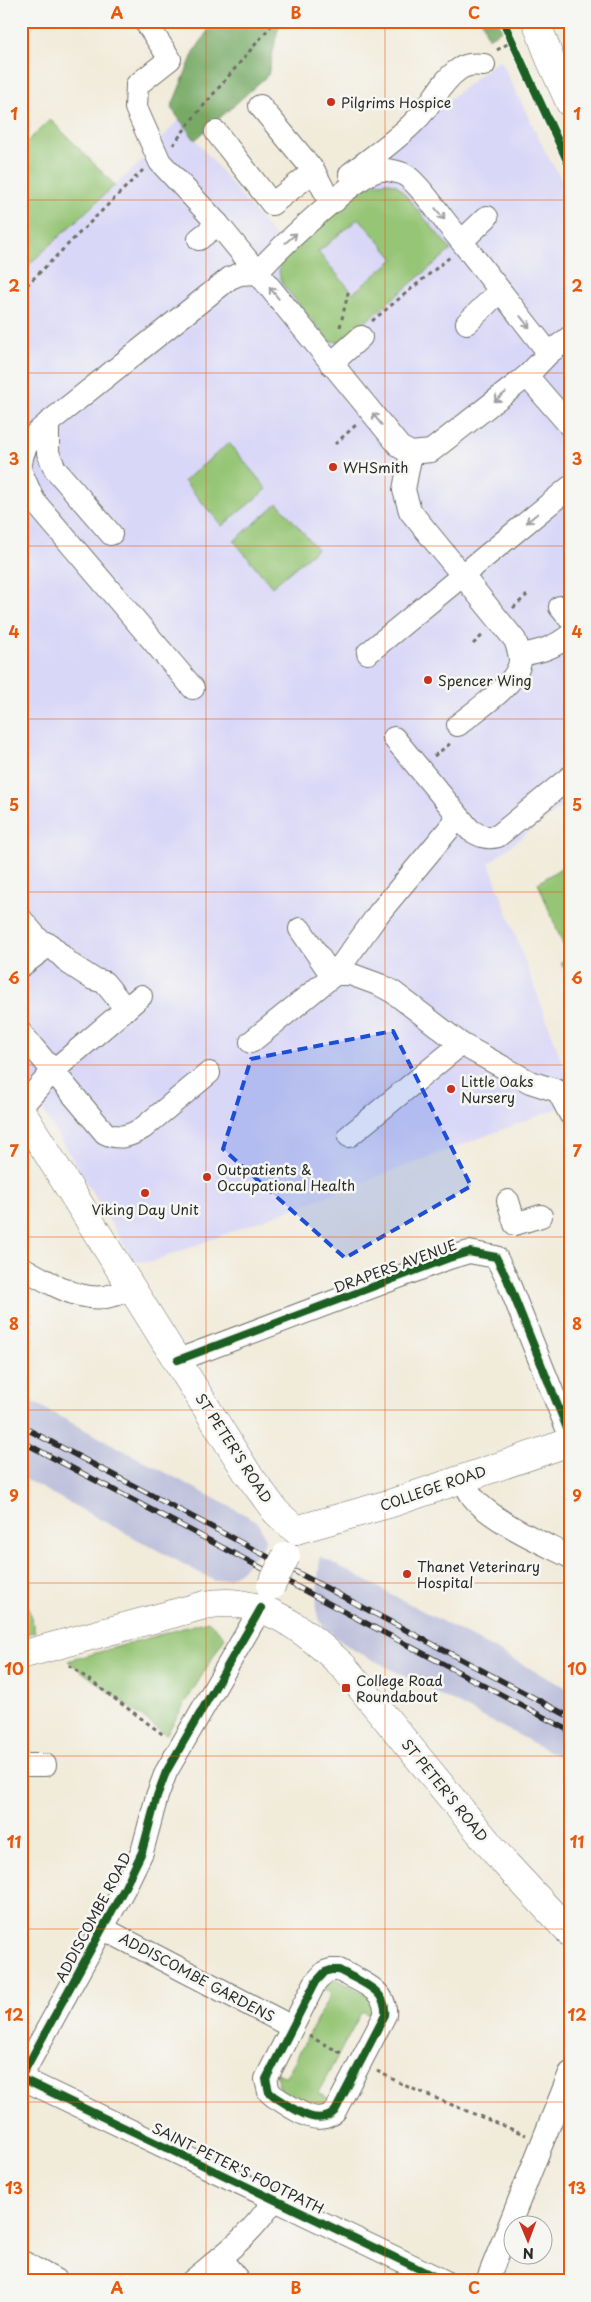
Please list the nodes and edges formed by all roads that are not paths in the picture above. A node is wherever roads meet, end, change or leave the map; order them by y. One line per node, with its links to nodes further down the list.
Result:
1 (145, 21): 10 (street)
2 (536, 21): 4 (main road)
3 (491, 57): 8 (street)
4 (570, 103)
5 (260, 106): 7 (street)
6 (216, 132): 7 (street)
7 (314, 171): 8 (street)
8 (330, 197): 12 (street, one-way to 12); 13 (street, one-way to 8)
9 (487, 217): 12 (street)
10 (218, 224): 11 (street); 13 (street)
11 (199, 239)
12 (463, 243): 14 (street)
13 (257, 273): 19 (street, one-way to 13); 21 (street)
14 (500, 291): 15 (street); 18 (street, one-way to 18)
15 (467, 323)
16 (364, 331): 19 (street)
17 (570, 337): 18 (street)
18 (549, 353): 20 (street)
19 (329, 361): 23 (street, one-way to 19)
20 (527, 376): 22 (street); 23 (street, one-way to 23)
21 (48, 422): 24 (street); 28 (street)
22 (570, 426)
23 (411, 453): 29 (street)
24 (21, 464)
25 (21, 472): 27 (street)
26 (570, 487): 29 (street, one-way to 29)
27 (28, 505): 33 (street)
28 (111, 534)
29 (462, 576): 31 (street); 32 (street)
30 (566, 646): 32 (street)
31 (368, 653)
32 (520, 655): 34 (street)
33 (194, 688)
34 (458, 724)
35 (394, 738): 37 (street)
36 (570, 776): 37 (street)
37 (458, 818): 42 (street)
38 (21, 919): 46 (street)
39 (300, 929): 42 (street)
40 (40, 952): 41 (street)
41 (21, 966)
42 (335, 974): 44 (street); 45 (street)
43 (21, 1033): 46 (street)
44 (251, 1042)
45 (461, 1044): 50 (street); 51 (street)
46 (53, 1071): 47 (street); 48 (street)
47 (209, 1073)
48 (21, 1107)
49 (21, 1111): 57 (main road, ST PETER'S ROAD)
50 (570, 1114)
51 (349, 1136)
52 (508, 1201): 54 (street)
53 (541, 1216): 54 (street)
54 (515, 1224): 55 (street)
55 (496, 1257): 58 (street, DRAPERS AVENUE); 59 (street)
56 (21, 1268): 57 (street)
57 (130, 1287): 58 (main road, ST PETER'S ROAD)
58 (178, 1360): 62 (main road, ST PETER'S ROAD)
59 (570, 1436)
60 (570, 1442): 61 (main road, COLLEGE ROAD)
61 (465, 1478): 62 (main road, COLLEGE ROAD); 63 (street)
62 (296, 1530): 64 (main road, bridge)
63 (570, 1557)
64 (266, 1597): 65 (main road); 68 (street, ADDISCOMBE ROAD); 69 (main road, ST PETER'S ROAD)
65 (21, 1655)
66 (21, 1765): 67 (street)
67 (45, 1766)
68 (102, 1928): 70 (street, ADDISCOMBE GARDENS); 72 (street, ADDISCOMBE ROAD)
69 (570, 1933)
70 (292, 2027): 70 (street)
71 (570, 2073): 80 (street)
72 (21, 2078): 73 (street, SAINT PETER'S FOOTPATH)
73 (274, 2199): 74 (street); 79 (street, SAINT PETER'S FOOTPATH)
74 (220, 2258): 77 (street); 78 (street)
75 (21, 2261): 76 (street)
76 (54, 2280)
77 (192, 2281)
78 (239, 2281)
79 (444, 2281)
80 (487, 2281)

